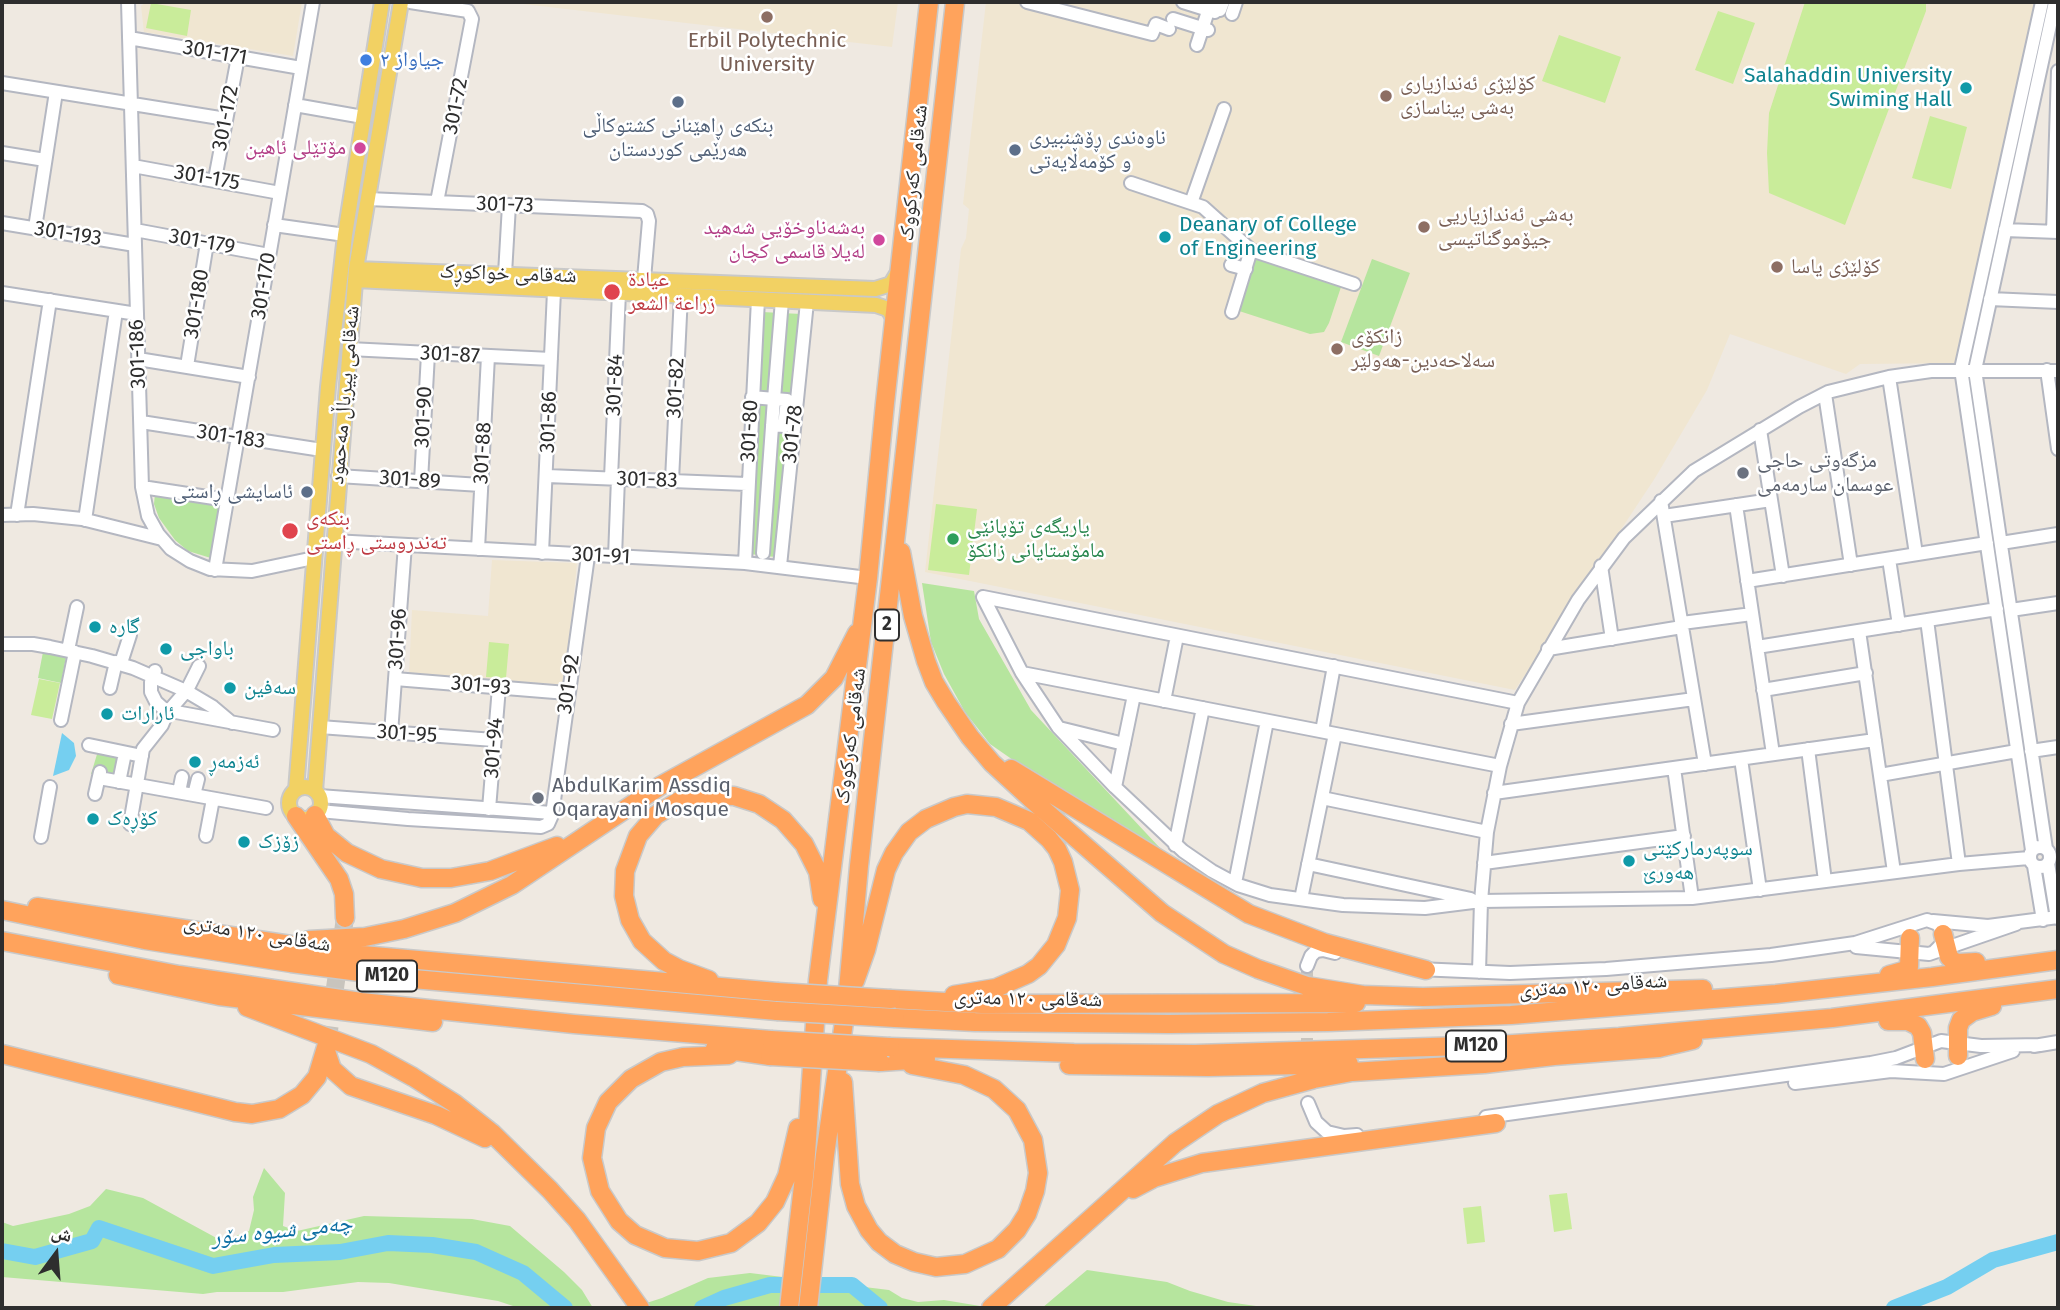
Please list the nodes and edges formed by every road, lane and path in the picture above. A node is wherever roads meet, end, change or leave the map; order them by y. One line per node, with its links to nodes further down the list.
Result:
1 (128, 2): 15 (street, 301-186)
2 (313, 2): 20 (street, 301-170)
3 (382, 2): 30 (main road, شەقامی پیرباڵ مەحمود)
4 (401, 2): 38 (main road, شەقامی پیرباڵ مەحمود)
5 (410, 2): 39 (street, 301-72)
6 (929, 2): 24 (highway, شەقامی کەرکووک / 2)
7 (955, 2): 27 (highway, شەقامی کەرکووک / 2)
8 (1027, 2): 14 (street)
9 (1183, 2): 13 (street)
10 (1223, 2): 13 (street)
11 (2042, 2): 29 (street)
12 (2054, 2): 17 (street)
13 (1210, 6): 14 (street)
14 (1205, 29): 16 (street)
15 (129, 38): 18 (street, 301-171); 25 (street, 301-186)
16 (1197, 45)
17 (2043, 56): 19 (street); 29 (street)
18 (238, 57): 20 (street, 301-171); 31 (street, 301-172)
19 (2058, 57)
20 (301, 68): 26 (street, 301-170)
21 (2058, 71): 47 (street)
22 (2, 83): 23 (street)
23 (56, 92): 25 (street); 33 (street)
24 (918, 103): 27 (highway); 54 (highway, شەقامی کەرکووک / 2)
25 (131, 104): 31 (street); 34 (street, 301-186)
26 (295, 105): 30 (street); 37 (street, 301-170)
27 (944, 106): 110 (highway, شەقامی کەرکووک / 2)
28 (1224, 108): 40 (street)
29 (2024, 114): 46 (street); 81 (street)
30 (363, 117): 48 (main road, شەقامی پیرباڵ مەحمود)
31 (226, 119): 35 (street, 301-172)
32 (2, 153): 33 (street)
33 (45, 160): 44 (street)
34 (133, 166): 35 (street, 301-175); 45 (street, 301-186)
35 (215, 179): 37 (street, 301-175)
36 (1131, 183): 40 (street)
37 (280, 193): 43 (street, 301-170)
38 (368, 199): 39 (street, 301-73); 56 (main road, شەقامی پیرباڵ مەحمود)
39 (437, 202): 41 (street, 301-73)
40 (1191, 203): 51 (street)
41 (509, 205): 57 (street); 59 (street, 301-73)
42 (2, 223): 44 (street, 301-193)
43 (274, 225): 48 (street); 52 (street, 301-170)
44 (35, 228): 50 (street, 301-193)
45 (135, 230): 49 (street, 301-179); 50 (street, 301-186)
46 (2006, 230): 47 (street); 66 (street)
47 (2055, 232)
48 (345, 235): 93 (main road, شەقامی پیرباڵ مەحمود)
49 (207, 243): 52 (street, 301-179); 80 (street, 301-180)
50 (135, 245): 73 (street, 301-186)
51 (1251, 250): 55 (street); 60 (street)
52 (269, 255): 84 (street, 301-170)
53 (1231, 265): 55 (street)
54 (900, 268): 59 (main road, شەقامی خواکوڕک); 74 (highway, شەقامی کەرکووک / 2)
55 (1245, 269): 72 (street)
56 (356, 274): 58 (main road, شەقامی خواکوڕک); 75 (main road, شەقامی پیرباڵ مەحمود)
57 (505, 274): 58 (main road, شەقامی خواکوڕک); 59 (main road, شەقامی خواکوڕک)
58 (374, 275): 61 (main road, شەقامی خواکوڕک)
59 (644, 279)
60 (1354, 284)
61 (554, 291): 62 (main road, شەقامی خواکوڕک); 79 (street, 301-86)
62 (618, 292): 64 (main road, شەقامی خواکوڕک); 96 (street, 301-84)
63 (2, 293): 67 (street)
64 (681, 295): 65 (main road, شەقامی خواکوڕک); 97 (street, 301-82)
65 (758, 299): 68 (main road, شەقامی خواکوڕک); 87 (street, 301-80)
66 (1990, 299): 70 (street); 82 (street)
67 (50, 300): 71 (street); 106 (street)
68 (782, 300): 69 (main road, شەقامی خواکوڕک); 88 (street)
69 (807, 302): 74 (main road, شەقامی خواکوڕک); 127 (street, 301-78)
70 (2058, 302)
71 (117, 310): 73 (street); 109 (street)
72 (1232, 312)
73 (137, 314): 78 (street, 301-186)
74 (894, 320): 132 (highway, شەقامی کەرکووک / 2)
75 (349, 349): 76 (street, 301-87); 94 (main road, شەقامی پیرباڵ مەحمود)
76 (428, 354): 77 (street, 301-87); 98 (street, 301-90)
77 (488, 356): 79 (street, 301-87); 100 (street, 301-88)
78 (138, 359): 80 (street); 89 (street, 301-186)
79 (551, 359): 95 (street, 301-86)
80 (187, 366): 84 (street)
81 (1961, 369): 82 (street); 85 (street); 114 (street)
82 (1975, 370): 83 (street); 115 (street)
83 (2052, 371): 92 (street)
84 (249, 377): 91 (street, 301-170)
85 (1889, 377): 86 (street); 120 (street)
86 (1825, 394): 90 (street); 126 (street)
87 (752, 397): 88 (street); 99 (street, 301-80)
88 (774, 399): 119 (street)
89 (141, 422): 91 (street, 301-183); 101 (street, 301-186)
90 (1760, 430): 103 (street); 104 (street)
91 (238, 438): 93 (street, 301-183); 102 (street, 301-170)
92 (2058, 449)
93 (322, 450): 123 (main road, شەقامی پیرباڵ مەحمود)
94 (338, 476): 98 (street, 301-89); 113 (main road, شەقامی پیرباڵ مەحمود)
95 (547, 476): 96 (street, 301-83); 118 (street, 301-86)
96 (614, 478): 97 (street, 301-83); 122 (street, 301-84)
97 (672, 480): 99 (street, 301-83)
98 (421, 481): 100 (street, 301-89)
99 (747, 484): 125 (street, 301-80)
100 (481, 485): 117 (street, 301-88)
101 (142, 487): 102 (street); 112 (street, 301-186)
102 (227, 500): 129 (street, 301-170)
103 (1771, 500): 105 (street); 130 (street)
104 (1661, 501): 108 (street); 128 (street)
105 (1736, 505): 108 (street); 133 (street)
106 (17, 515): 107 (street); 109 (street)
107 (2, 516)
108 (1664, 516): 141 (street)
109 (85, 520): 112 (street)
110 (897, 534): 178 (highway); 258 (highway, شەقامی کەرکووک / 2)
111 (2058, 534): 115 (street)
112 (162, 539): 129 (street, 301-186)
113 (334, 541): 116 (street, 301-91); 173 (main road, شەقامی پیرباڵ مەحمود)
114 (1987, 543): 120 (street); 131 (street)
115 (2001, 543): 131 (street)
116 (405, 545): 117 (street, 301-91); 157 (street, 301-96)
117 (478, 549): 118 (street, 301-91)
118 (542, 553): 121 (street, 301-91)
119 (763, 553)
120 (1916, 554): 124 (street)
121 (588, 556): 122 (street, 301-91); 162 (street, 301-92)
122 (615, 557): 125 (street, 301-91)
123 (314, 558): 129 (street, 301-186); 202 (main road, شەقامی پیرباڵ مەحمود)
124 (1889, 559): 126 (street); 142 (street)
125 (745, 563): 127 (street, 301-91)
126 (1851, 565): 130 (street)
127 (780, 566): 132 (street, 301-91)
128 (1601, 566): 146 (street); 149 (street)
129 (215, 570)
130 (1783, 576): 133 (street)
131 (1999, 577): 136 (street); 137 (street)
132 (869, 578): 139 (highway, شەقامی کەرکووک / 2)
133 (1748, 581): 138 (street)
134 (2058, 603): 137 (street)
135 (77, 607): 150 (street)
136 (1997, 609): 140 (street); 185 (street)
137 (2011, 610): 186 (street)
138 (1752, 614): 141 (street); 148 (street)
139 (864, 618): 210 (highway); 249 (highway, شەقامی کەرکووک / 2)
140 (1927, 620): 142 (street); 192 (street)
141 (1682, 625): 146 (street); 164 (street)
142 (1899, 625): 143 (street)
143 (1860, 631): 148 (street); 156 (street)
144 (130, 635): 151 (street)
145 (1177, 636): 153 (street); 155 (street); 165 (street)
146 (1612, 639): 149 (street)
147 (2, 644): 150 (street)
148 (1757, 647): 160 (street)
149 (1548, 649): 166 (street)
150 (80, 651): 151 (street); 169 (street)
151 (118, 663): 154 (street); 159 (street)
152 (199, 666): 161 (street)
153 (1334, 666): 166 (street); 177 (street)
154 (154, 673): 161 (street); 168 (street)
155 (1022, 673): 163 (street); 174 (street)
156 (1866, 673): 160 (street); 180 (street)
157 (395, 679): 158 (street, 301-93); 176 (street, 301-96)
158 (499, 687): 162 (street, 301-93); 179 (street, 301-94)
159 (110, 688)
160 (1763, 690): 188 (street)
161 (186, 691): 168 (street); 171 (street)
162 (568, 693): 213 (street, 301-92)
163 (1134, 695): 165 (street); 181 (street)
164 (1694, 699): 172 (street); 191 (street)
165 (1164, 701): 167 (street)
166 (1518, 703): 172 (street)
167 (1203, 708): 170 (street); 220 (street)
168 (168, 711): 171 (street); 189 (street)
169 (61, 720)
170 (1266, 721): 177 (street); 228 (street)
171 (232, 723): 175 (street)
172 (1511, 724): 193 (street)
173 (320, 727): 176 (street, 301-95); 209 (main road, شەقامی پیرباڵ مەحمود)
174 (1058, 727): 181 (street); 201 (street)
175 (273, 730)
176 (391, 733): 179 (street, 301-95)
177 (1329, 733): 193 (street); 207 (street)
178 (970, 737): 239 (highway); 253 (highway)
179 (494, 740): 212 (street, 301-94)
180 (1875, 740): 184 (street); 195 (street)
181 (1124, 744): 201 (street)
182 (89, 745): 187 (street)
183 (2058, 747): 186 (street)
184 (1808, 749): 188 (street); 227 (street)
185 (2017, 751): 192 (street); 222 (street)
186 (2031, 751): 221 (street)
187 (125, 753): 189 (street); 198 (street)
188 (1773, 754): 190 (street)
189 (142, 757): 199 (street)
190 (1741, 759): 191 (street); 229 (street)
191 (1705, 764): 194 (street)
192 (1945, 764): 195 (street); 225 (street)
193 (1500, 766): 204 (street)
194 (1674, 768): 204 (street); 218 (street)
195 (1880, 775): 226 (street)
196 (182, 777): 203 (street)
197 (198, 779): 206 (street)
198 (119, 782): 199 (street); 205 (street)
199 (138, 785): 203 (street); 215 (street)
200 (50, 787): 219 (street)
201 (1115, 787): 220 (street)
202 (296, 790): 209 (main road); 214 (main road, شەقامی پیرباڵ مەحمود)
203 (179, 792): 206 (street)
204 (1494, 793): 216 (street)
205 (95, 794)
206 (194, 795): 208 (street)
207 (1322, 798): 216 (street); 224 (street)
208 (213, 799): 211 (street); 217 (street)
209 (317, 803): 210 (highway); 212 (street); 213 (street); 214 (main road)
210 (634, 803): 241 (highway)
211 (266, 808)
212 (489, 809): 213 (street)
213 (552, 813)
214 (296, 816): 236 (highway)
215 (130, 824)
216 (1487, 832): 223 (street)
217 (206, 836)
218 (1684, 836): 223 (street); 230 (street)
219 (40, 837)
220 (1175, 845): 228 (street)
221 (2051, 855): 222 (street); 222 (street); 235 (street)
222 (2032, 858): 225 (street); 237 (street)
223 (1484, 863): 232 (street)
224 (1308, 864): 231 (street); 232 (street)
225 (1959, 864): 226 (street)
226 (1894, 872): 227 (street)
227 (1825, 881): 229 (street)
228 (1235, 883): 231 (street)
229 (1760, 890): 230 (street)
230 (1692, 898): 232 (street)
231 (1301, 899): 232 (street)
232 (1481, 901): 248 (street)
233 (2, 902): 241 (highway)
234 (2, 910): 254 (highway, شەقامی ١٢٠ مەتری / M120, bridge)
235 (2057, 917): 237 (street)
236 (345, 918)
237 (2043, 920): 238 (street)
238 (2016, 924): 242 (street); 242 (street)
239 (1292, 932): 247 (highway); 247 (street)
240 (2, 941): 245 (highway, M120)
241 (278, 942): 252 (highway)
242 (1943, 942): 243 (street); 243 (street); 246 (highway)
243 (1911, 945): 244 (street); 244 (street); 250 (highway)
244 (1838, 947): 248 (street)
245 (34, 948): 256 (highway); 264 (highway, M120)
246 (2052, 961): 250 (highway, شەقامی ١٢٠ مەتری / M120)
247 (1426, 970): 248 (street)
248 (1479, 972)
249 (818, 980): 252 (highway); 262 (highway, شەقامی کەرکووک / 2)
250 (1835, 988): 254 (highway, شەقامی ١٢٠ مەتری / M120)
251 (2058, 989): 255 (highway, M120)
252 (777, 992): 257 (highway, bridge)
253 (1573, 994): 254 (highway); 257 (highway)
254 (1776, 994)
255 (2029, 994): 259 (highway, M120); 266 (highway)
256 (219, 996): 264 (highway); 272 (highway)
257 (925, 1000): 258 (highway)
258 (847, 1001): 265 (highway, شەقامی کەرکووک / 2)
259 (1832, 1018): 260 (highway, M120); 266 (highway)
260 (1769, 1024): 268 (highway, M120); 269 (highway)
261 (2058, 1042): 263 (street)
262 (814, 1045): 264 (highway); 275 (highway, شەقامی کەرکووک / 2)
263 (2041, 1045): 266 (street); 266 (street)
264 (771, 1048): 268 (highway, M120, bridge)
265 (840, 1048): 268 (highway); 276 (highway, شەقامی کەرکووک / 2)
266 (1941, 1050): 270 (street); 271 (street)
267 (2, 1054): 272 (highway)
268 (885, 1055): 269 (highway)
269 (1553, 1056): 273 (highway)
270 (1308, 1103)
271 (1496, 1123): 273 (highway)
272 (527, 1166): 274 (highway)
273 (1093, 1218): 277 (highway)
274 (640, 1308)
275 (789, 1308)
276 (808, 1308)
277 (991, 1308)

